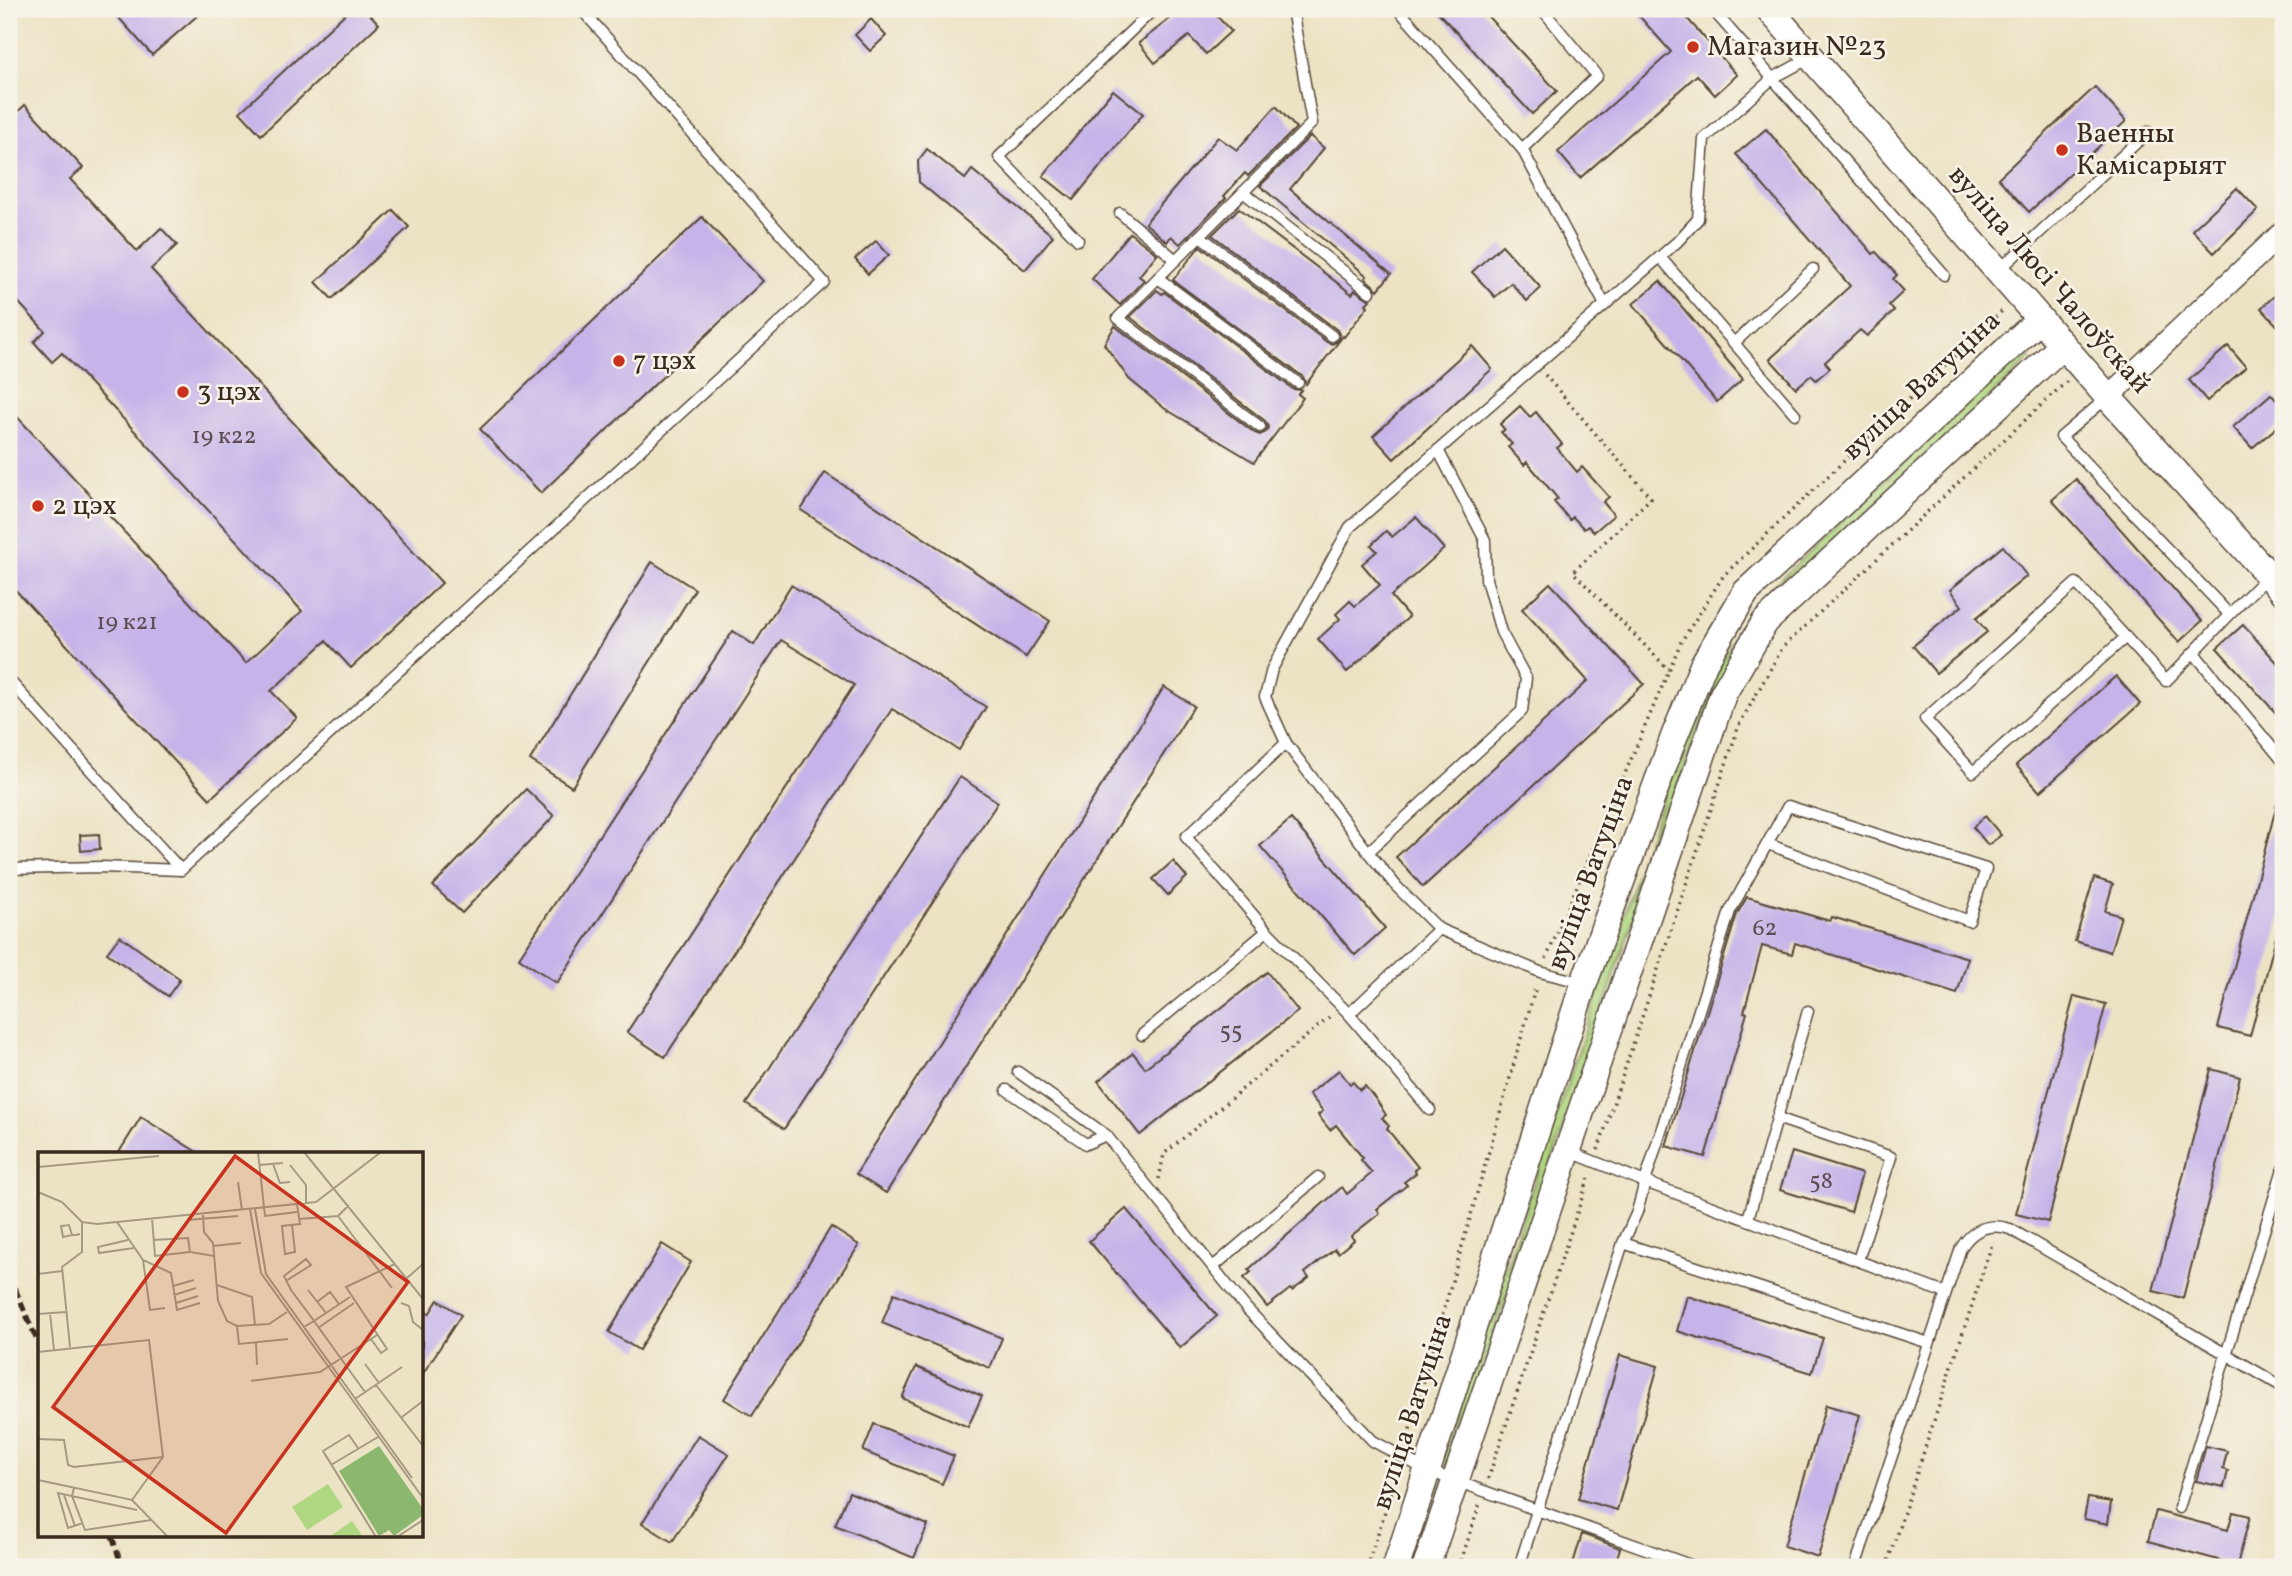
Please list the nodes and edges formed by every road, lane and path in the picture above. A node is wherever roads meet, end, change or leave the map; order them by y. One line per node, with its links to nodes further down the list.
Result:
1 (581, 9): 46 (lane)
2 (1154, 9): 16 (lane)
3 (1292, 9): 12 (lane)
4 (1398, 9): 11 (lane)
5 (1542, 9): 11 (lane)
6 (1712, 9): 9 (lane)
7 (1769, 9): 8 (street, вуліца Люсі Чалоўскай)
8 (1812, 57): 9 (lane); 20 (street, вуліца Люсі Чалоўскай)
9 (1773, 78): 17 (lane); 21 (lane)
10 (2148, 132): 20 (lane)
11 (1522, 149): 24 (lane)
12 (1243, 192): 15 (lane); 23 (lane)
13 (1121, 213): 18 (lane)
14 (2283, 232): 31 (street)
15 (1200, 236): 18 (lane); 26 (lane)
16 (1078, 240)
17 (1660, 257): 24 (lane); 27 (lane)
18 (1176, 260): 22 (lane)
19 (1813, 269): 27 (lane)
20 (1998, 271): 25 (street, вуліца Люсі Чалоўскай)
21 (1944, 275)
22 (1158, 278): 30 (lane); 33 (lane)
23 (1370, 292)
24 (1605, 305): 29 (lane)
25 (2040, 319): 28 (street, вуліца Люсі Чалоўскай); 49 (street, вуліца Ватуціна)
26 (1332, 335)
27 (1734, 344): 32 (lane)
28 (2063, 345): 31 (street, вуліца Люсі Чалоўскай); 58 (street)
29 (1536, 364): 34 (lane); 39 (path)
30 (1298, 383)
31 (2108, 397): 35 (street, вуліца Люсі Чалоўскай); 36 (lane)
32 (1795, 414)
33 (1260, 427)
34 (1438, 450): 41 (lane); 44 (lane)
35 (2276, 583): 36 (lane)
36 (2228, 613): 38 (lane)
37 (2126, 637): 37 (lane); 38 (lane)
38 (2194, 653): 42 (lane)
39 (1669, 670)
40 (9, 680): 46 (lane)
41 (1286, 743): 44 (lane); 48 (lane)
42 (2283, 761)
43 (1768, 844): 43 (lane); 61 (lane)
44 (1368, 852): 47 (lane)
45 (9, 869): 46 (lane)
46 (181, 870)
47 (1439, 929): 49 (lane); 50 (lane)
48 (1267, 931): 50 (lane); 52 (lane)
49 (1584, 983): 72 (street, вуліца Ватуціна)
50 (1345, 1009): 55 (lane); 62 (path)
51 (1808, 1011): 56 (lane)
52 (1142, 1035)
53 (1018, 1072): 57 (lane)
54 (1007, 1090): 57 (lane)
55 (1430, 1110)
56 (1777, 1118): 63 (lane); 66 (lane)
57 (1106, 1135): 62 (lane)
58 (1568, 1151): 61 (lane); 73 (street)
59 (2283, 1169): 70 (lane)
60 (1318, 1177): 67 (lane)
61 (1645, 1182): 63 (lane); 65 (lane)
62 (1155, 1195): 67 (lane)
63 (1748, 1219): 66 (lane)
64 (1998, 1225): 68 (lane); 70 (lane); 81 (path)
65 (1623, 1243): 69 (lane); 75 (lane)
66 (1858, 1260): 68 (lane)
67 (1213, 1267): 72 (lane)
68 (1945, 1293): 69 (lane)
69 (1929, 1343): 80 (lane)
70 (2226, 1354): 71 (lane); 74 (lane)
71 (2283, 1387)
72 (1428, 1471): 73 (lane); 76 (street, вуліца Ватуціна)
73 (1456, 1479): 75 (lane); 77 (street)
74 (2179, 1508)
75 (1537, 1509): 78 (lane); 79 (lane)
76 (1396, 1567)
77 (1426, 1567)
78 (1519, 1567)
79 (1696, 1567)
80 (1855, 1567)
81 (1886, 1567)

